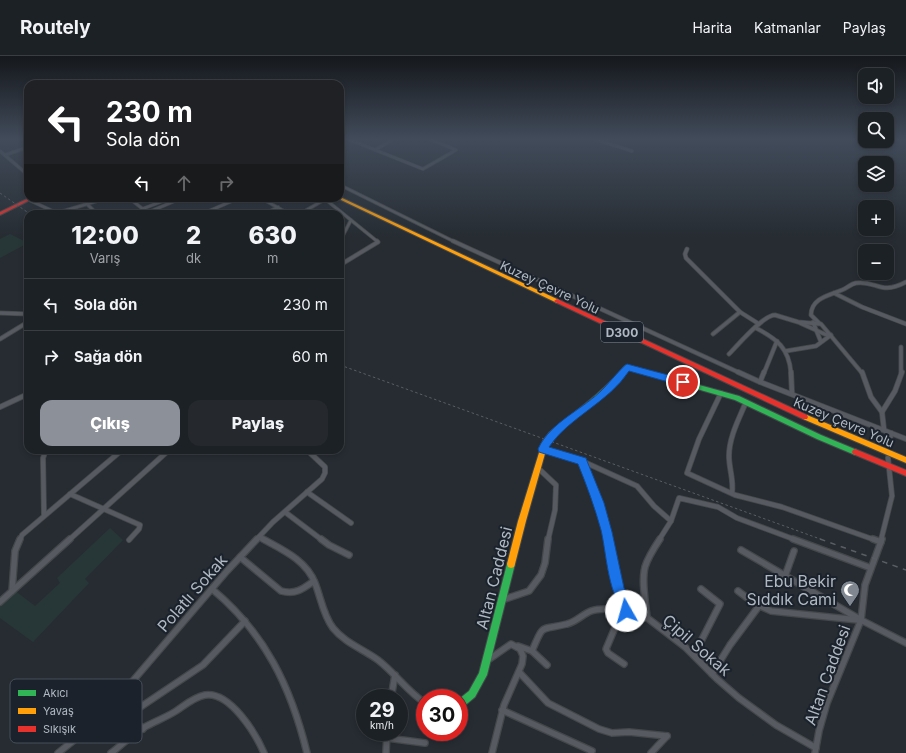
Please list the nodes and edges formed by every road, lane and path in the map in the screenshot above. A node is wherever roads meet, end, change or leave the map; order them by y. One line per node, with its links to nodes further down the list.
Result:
1 (344, 187): 55 (street)
2 (344, 197): 71 (main road, Kuzey Çevre Yolu / D300)
3 (24, 199): 28 (main road)
4 (24, 200): 29 (main road)
5 (344, 200): 73 (main road, Kuzey Çevre Yolu / D300)
6 (37, 202): 19 (street)
7 (96, 202): 16 (street)
8 (134, 202): 18 (street)
9 (161, 202): 18 (street)
10 (172, 202): 15 (street)
11 (230, 202): 23 (street)
12 (269, 202): 17 (street)
13 (321, 202): 26 (street)
14 (330, 202): 27 (street)
15 (167, 204): 22 (street)
16 (88, 205): 20 (street); 21 (street)
17 (278, 207): 24 (street); 25 (street)
18 (142, 209)
19 (50, 210)
20 (70, 210)
21 (93, 210)
22 (155, 210)
23 (211, 210)
24 (272, 210)
25 (283, 210)
26 (307, 210)
27 (339, 210)
28 (0, 211)
29 (0, 214)
30 (344, 214): 31 (street)
31 (351, 220): 32 (street); 34 (street)
32 (344, 236)
33 (687, 249): 37 (street)
34 (344, 262)
35 (906, 282): 36 (street)
36 (834, 293): 42 (street); 44 (street)
37 (740, 312): 45 (street); 47 (street)
38 (0, 313): 39 (street)
39 (24, 314)
40 (798, 322): 41 (street); 45 (street); 46 (street)
41 (814, 322): 42 (street); 46 (street)
42 (819, 323): 48 (street)
43 (24, 324): 49 (street)
44 (906, 324)
45 (758, 326): 50 (street); 54 (street)
46 (817, 331): 48 (street); 51 (street)
47 (713, 334)
48 (830, 336): 51 (street); 61 (street)
49 (0, 339)
50 (777, 341): 53 (street); 55 (street)
51 (822, 342): 53 (street)
52 (901, 347): 61 (street)
53 (786, 351): 57 (street)
54 (729, 354)
55 (760, 382): 57 (street)
56 (721, 393): 59 (main road); 66 (main road, bridge); 79 (street)
57 (792, 394): 62 (street)
58 (24, 396): 60 (street)
59 (746, 402): 75 (main road); 79 (street)
60 (0, 407)
61 (882, 412): 62 (street)
62 (884, 430): 63 (street)
63 (892, 433): 64 (street); 65 (street)
64 (906, 439)
65 (890, 440)
66 (544, 446): 74 (street); 76 (main road, Altan Caddesi)
67 (44, 454): 83 (street)
68 (117, 454): 80 (street)
69 (165, 454): 81 (street)
70 (312, 454): 78 (street, Polatlı Sokak)
71 (906, 455)
72 (888, 458): 75 (street, Altan Caddesi)
73 (906, 460)
74 (582, 461): 84 (street); 103 (street, Çipil Sokak)
75 (889, 466): 77 (main road); 88 (street, Altan Caddesi)
76 (537, 468): 100 (main road, Altan Caddesi); 100 (street)
77 (906, 473)
78 (307, 492): 82 (street, Polatlı Sokak); 85 (street)
79 (732, 493): 88 (street)
80 (70, 494): 81 (street); 83 (street)
81 (104, 509): 87 (street); 98 (street)
82 (285, 512): 86 (street, Polatlı Sokak); 91 (street)
83 (44, 515): 98 (street)
84 (671, 521): 93 (street); 105 (street)
85 (351, 523)
86 (259, 537): 92 (street, Polatlı Sokak); 95 (street)
87 (129, 540)
88 (880, 542): 93 (street, Altan Caddesi)
89 (741, 550): 94 (street)
90 (794, 551): 94 (street)
91 (349, 555)
92 (240, 557): 95 (street); 96 (street, Polatlı Sokak)
93 (871, 568): 106 (street, Altan Caddesi)
94 (784, 576): 106 (street)
95 (314, 581): 117 (street)
96 (212, 589): 107 (street); 118 (street, Polatlı Sokak)
97 (701, 590): 111 (street)
98 (12, 591): 101 (street)
99 (738, 591): 102 (street)
100 (502, 600): 112 (main road, Altan Caddesi)
101 (0, 602)
102 (759, 606): 106 (street); 116 (street)
103 (634, 609): 104 (street); 105 (street, Çipil Sokak)
104 (622, 610): 110 (street); 113 (street)
105 (647, 618): 111 (street, Çipil Sokak)
106 (861, 620): 108 (street); 130 (street, Altan Caddesi)
107 (245, 621): 122 (street); 134 (street)
108 (906, 643)
109 (515, 645): 110 (street); 112 (street); 115 (street)
110 (532, 651): 114 (street)
111 (694, 655): 116 (street, Çipil Sokak)
112 (487, 662): 121 (main road, Altan Caddesi)
113 (624, 664)
114 (547, 665)
115 (519, 672): 123 (street); 138 (street)
116 (712, 674): 130 (street, Çipil Sokak)
117 (395, 675): 119 (street); 120 (street)
118 (135, 679)
119 (393, 689)
120 (416, 697)
121 (468, 700)
122 (142, 706)
123 (502, 710): 136 (street); 137 (street)
124 (143, 729): 133 (street)
125 (408, 740): 129 (street)
126 (387, 741): 135 (street)
127 (70, 743): 131 (street, Polatlı Sokak)
128 (124, 743): 132 (street)
129 (425, 744)
130 (816, 751)
131 (58, 753)
132 (111, 753)
133 (264, 753)
134 (307, 753)
135 (386, 753)
136 (492, 753)
137 (591, 753)
138 (651, 753)

